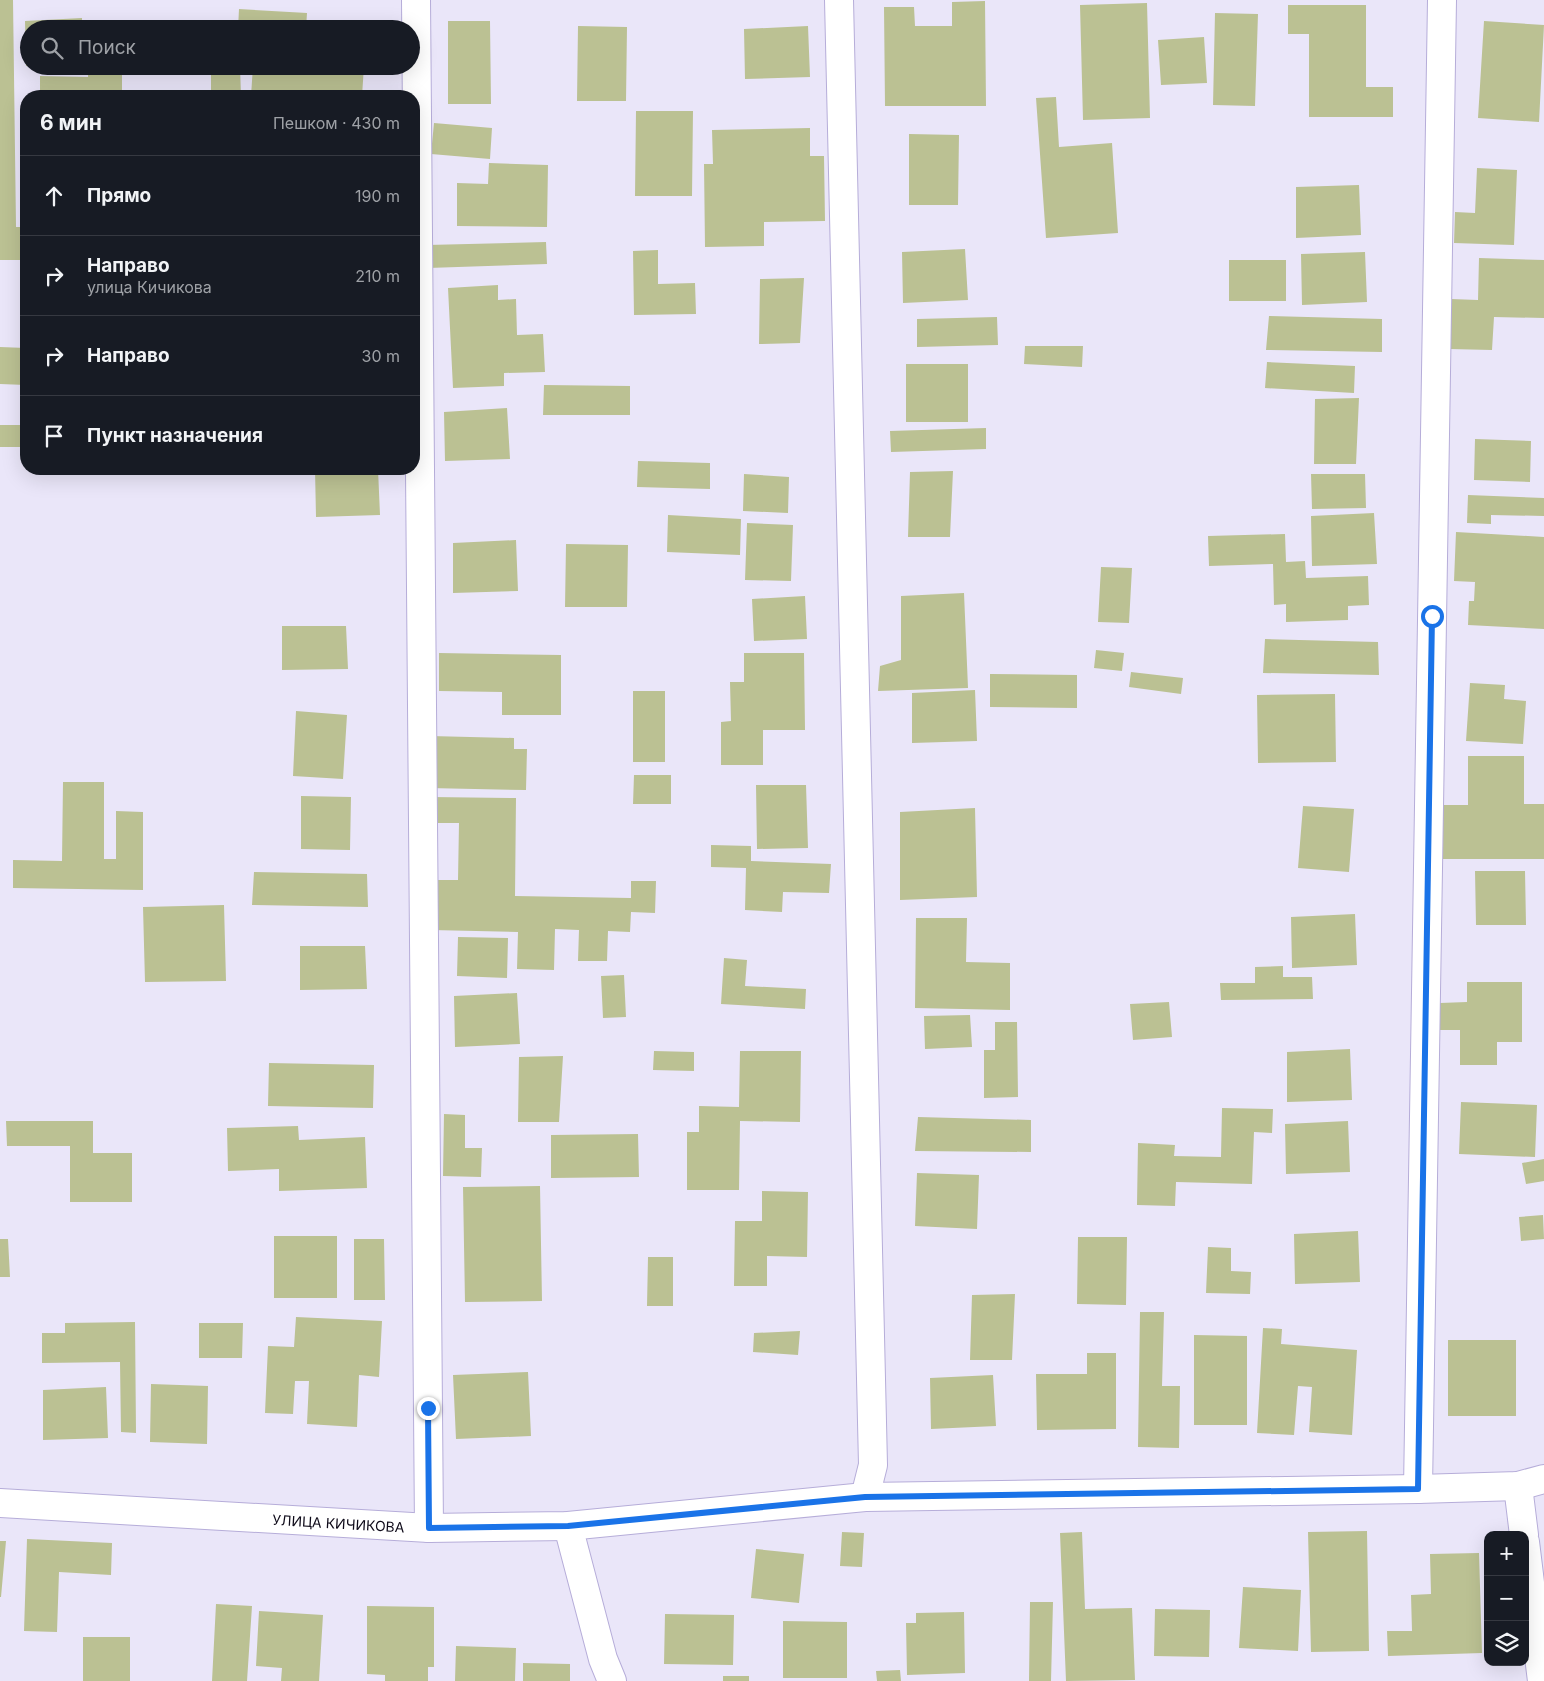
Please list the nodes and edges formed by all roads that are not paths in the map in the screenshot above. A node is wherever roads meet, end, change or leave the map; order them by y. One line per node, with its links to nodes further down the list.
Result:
1 (416, 0): 4 (street)
2 (839, 0): 10 (street)
3 (1442, 0): 9 (street)
4 (416, 20)
5 (417, 75): 6 (street)
6 (417, 90)
7 (420, 470): 13 (street)
8 (1531, 1483): 9 (street, УЛИЦА КИЧИКОВА); 14 (street)
9 (1418, 1489): 10 (street, УЛИЦА КИЧИКОВА)
10 (865, 1497): 12 (street, УЛИЦА КИЧИКОВА)
11 (0, 1503): 13 (street, УЛИЦА КИЧИКОВА)
12 (568, 1526): 13 (street, УЛИЦА КИЧИКОВА); 16 (street)
13 (429, 1528)
14 (1525, 1531)
15 (1529, 1575): 17 (street)
16 (612, 1681)
17 (1542, 1681)

